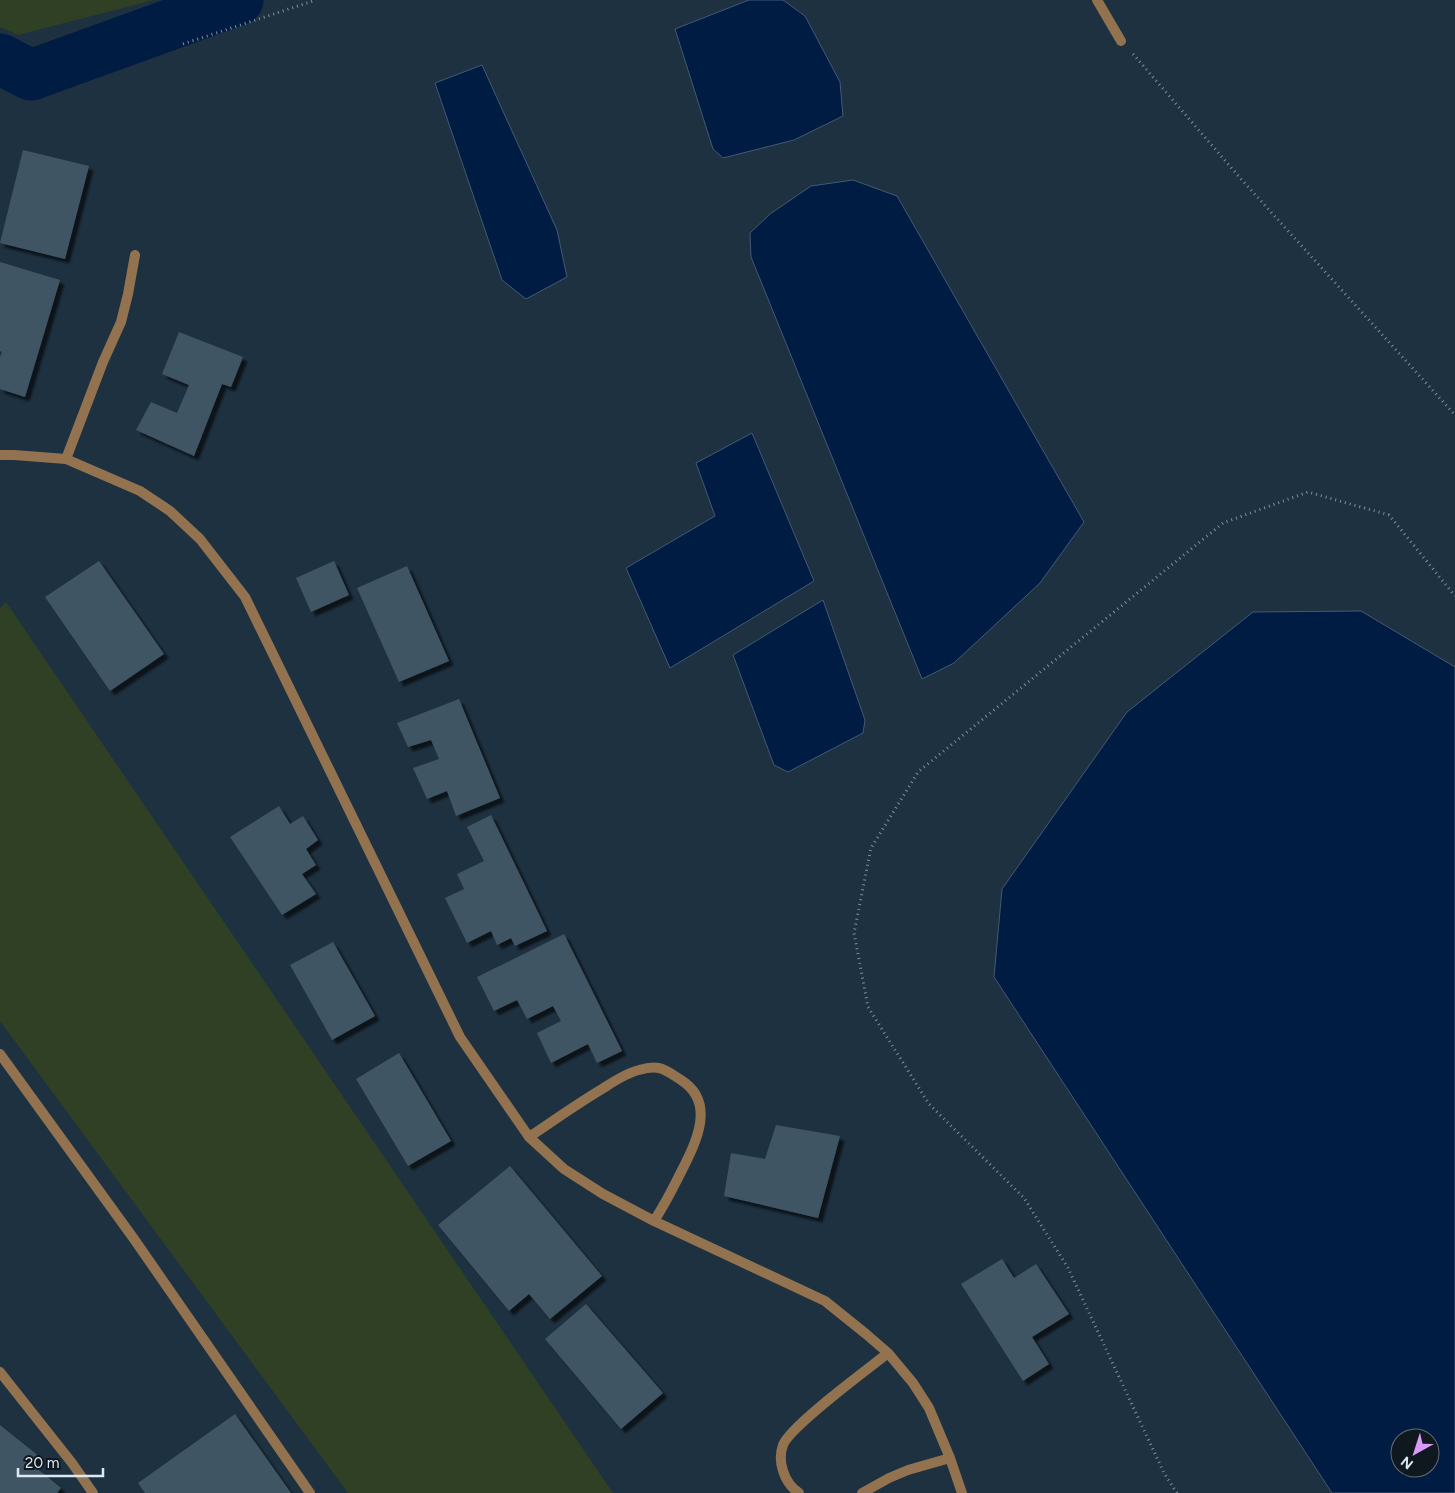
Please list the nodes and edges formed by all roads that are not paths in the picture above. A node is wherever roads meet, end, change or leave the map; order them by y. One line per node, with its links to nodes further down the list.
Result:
1 (1097, 0): 2 (street)
2 (1121, 41)
3 (135, 255): 5 (street)
4 (0, 455): 5 (street)
5 (66, 459): 7 (street)
6 (0, 1054): 13 (street)
7 (529, 1137): 8 (street); 8 (street)
8 (654, 1221): 9 (street)
9 (888, 1353): 11 (street); 14 (street)
10 (0, 1372): 12 (street)
11 (950, 1458): 15 (street); 16 (street)
12 (93, 1493)
13 (310, 1493)
14 (799, 1493)
15 (862, 1493)
16 (962, 1493)

